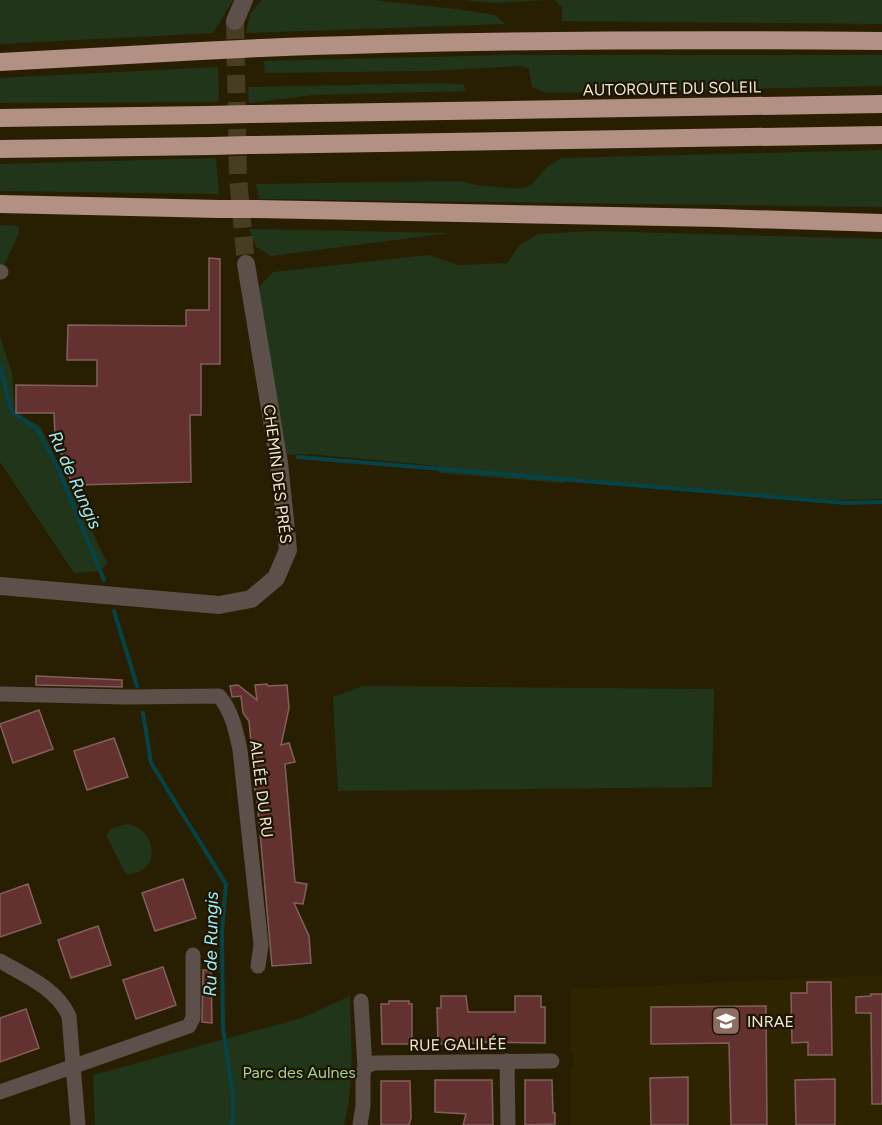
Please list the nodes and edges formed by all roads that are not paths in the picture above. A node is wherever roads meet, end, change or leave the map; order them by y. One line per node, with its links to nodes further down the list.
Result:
1 (244, 0): 2 (street)
2 (235, 21)
3 (882, 40): 4 (highway, bridge)
4 (0, 62)
5 (882, 104): 6 (highway, AUTOROUTE DU SOLEIL, bridge)
6 (0, 118)
7 (882, 135): 8 (highway, bridge)
8 (0, 149)
9 (0, 204): 10 (highway, bridge)
10 (882, 223)
11 (246, 264): 12 (street, CHEMIN DES PRÉS)
12 (0, 586)
13 (0, 694): 16 (street, ALLÉE DU RU)
14 (193, 955): 20 (street)
15 (0, 961): 20 (street)
16 (258, 966)
17 (361, 1001): 21 (street)
18 (507, 1061): 19 (street, RUE GALILÉE); 21 (street, RUE GALILÉE); 25 (street)
19 (552, 1061)
20 (74, 1067): 22 (street); 23 (street)
21 (365, 1067): 24 (street)
22 (0, 1092)
23 (78, 1125)
24 (360, 1125)
25 (508, 1125)

